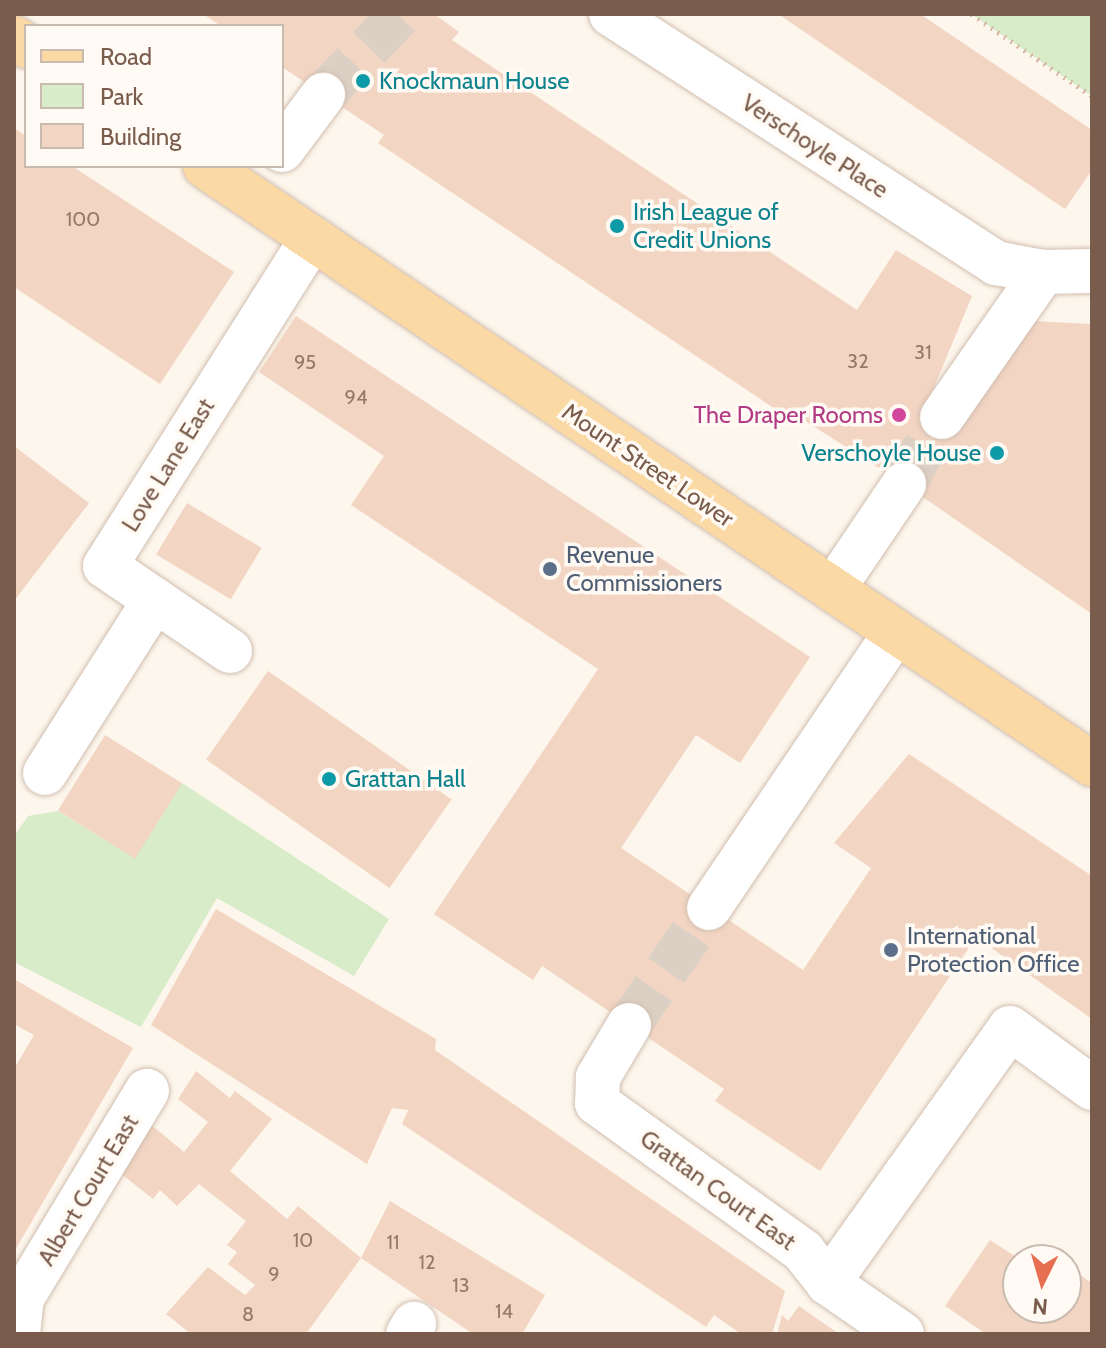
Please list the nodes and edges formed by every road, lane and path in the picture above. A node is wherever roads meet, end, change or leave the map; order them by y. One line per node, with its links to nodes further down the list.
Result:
1 (611, 14): 9 (street, Verschoyle Place)
2 (971, 14): 4 (path)
3 (323, 95): 5 (street)
4 (1092, 96)
5 (284, 147)
6 (213, 168): 7 (main road, Mount Street Lower)
7 (259, 180): 8 (main road, Mount Street Lower)
8 (312, 238): 13 (main road, Mount Street Lower); 14 (street, Love Lane East)
9 (1033, 270): 10 (street); 11 (street)
10 (1092, 271)
11 (942, 417)
12 (904, 484): 13 (street)
13 (833, 589): 15 (main road, Mount Street Lower)
14 (155, 600): 16 (street, Love Lane East); 18 (street)
15 (896, 632): 17 (main road, Mount Street Lower); 19 (street)
16 (230, 651)
17 (1092, 764)
18 (45, 773)
19 (709, 908)
20 (629, 1025): 23 (street, Grattan Court East)
21 (1092, 1088): 23 (street)
22 (147, 1091): 24 (street, Albert Court East)
23 (828, 1283): 25 (street, Grattan Court East)
24 (18, 1334)
25 (902, 1334)

